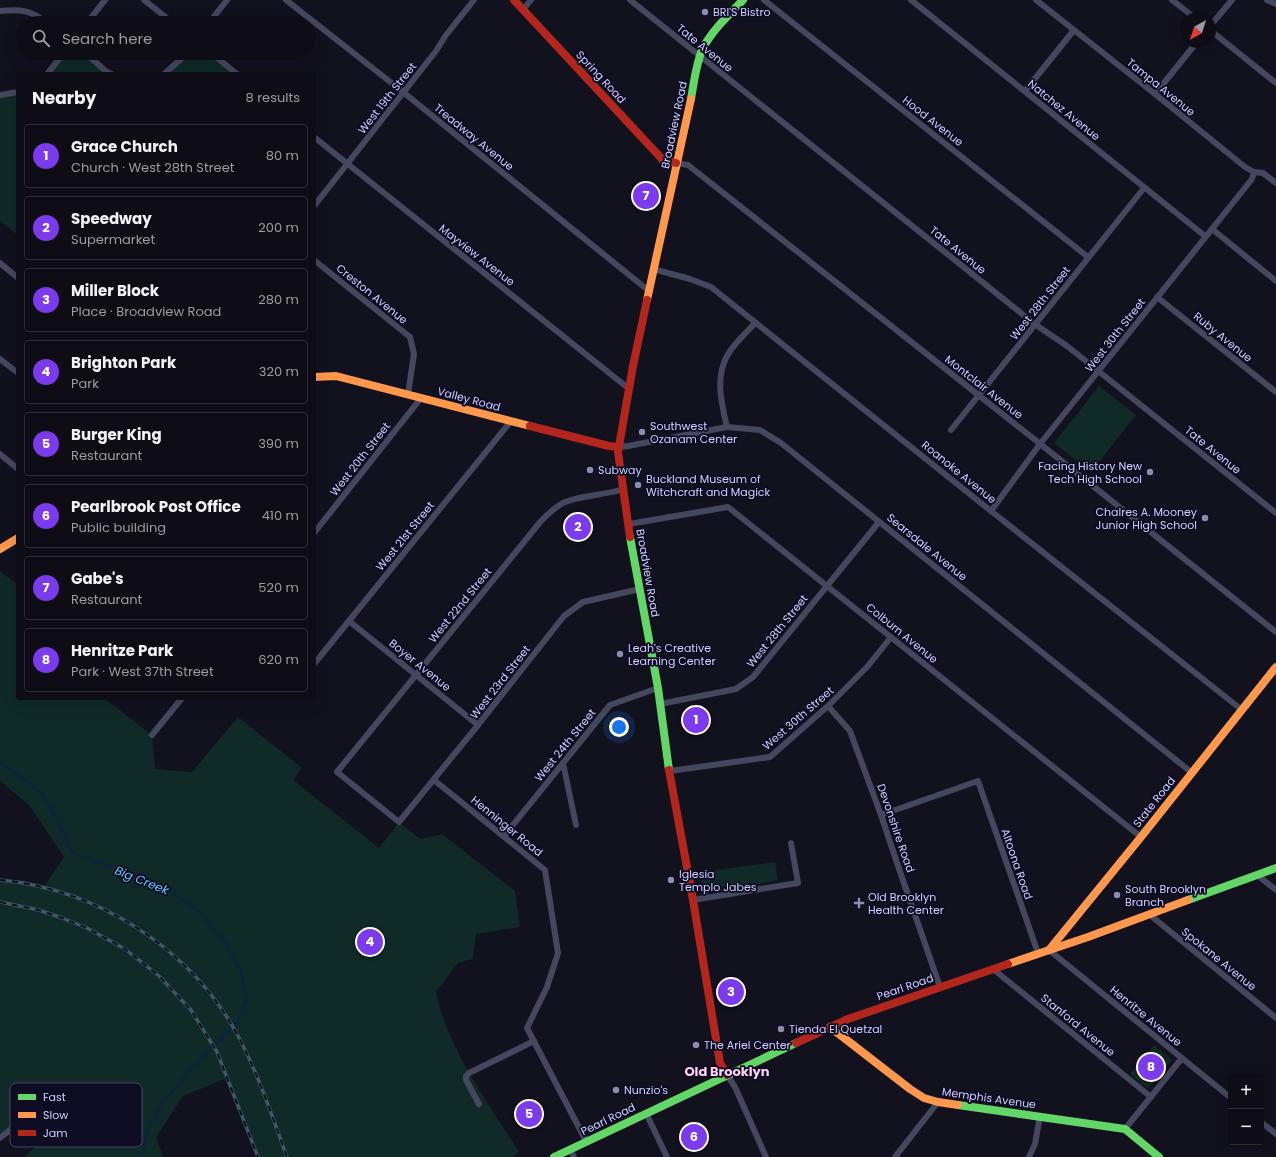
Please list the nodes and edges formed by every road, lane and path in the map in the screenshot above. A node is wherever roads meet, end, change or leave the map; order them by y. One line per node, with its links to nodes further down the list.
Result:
1 (105, 0): 21 (street)
2 (144, 0): 22 (street)
3 (228, 0): 23 (street)
4 (286, 0): 24 (street, Treadway Avenue)
5 (474, 0): 42 (street, West 19th Street)
6 (514, 0): 18 (main road, Spring Road)
7 (531, 0): 18 (street)
8 (630, 0): 30 (street, Tate Avenue)
9 (743, 0): 30 (main road, Broadview Road)
10 (764, 0): 54 (street, Hood Avenue)
11 (911, 0): 40 (street, Natchez Avenue)
12 (1036, 0): 27 (street, Tampa Avenue)
13 (1172, 0): 19 (street)
14 (1232, 0): 25 (street)
15 (1267, 0): 16 (street)
16 (1276, 4)
17 (0, 10): 20 (street)
18 (523, 10): 46 (main road, Spring Road)
19 (1187, 12)
20 (38, 16)
21 (92, 16)
22 (165, 16)
23 (215, 16)
24 (306, 16)
25 (1216, 19)
26 (316, 24): 42 (street, Treadway Avenue)
27 (1074, 30): 40 (street); 43 (street, Tampa Avenue)
28 (1216, 35): 39 (street)
29 (1192, 48): 43 (street)
30 (700, 56): 46 (main road, Broadview Road); 63 (street, Tate Avenue)
31 (58, 60): 35 (street)
32 (93, 60): 36 (street)
33 (180, 60): 37 (street)
34 (219, 60): 38 (street)
35 (49, 72)
36 (107, 72)
37 (166, 72)
38 (234, 72)
39 (1276, 83)
40 (1025, 91): 50 (street, Natchez Avenue)
41 (16, 92): 44 (street)
42 (403, 92): 47 (street, West 19th Street); 60 (street, Treadway Avenue)
43 (1155, 94): 48 (street, Tampa Avenue)
44 (0, 95)
45 (316, 139): 47 (street, Mayview Avenue)
46 (676, 163): 57 (main road, Broadview Road); 71 (street, Montclair Avenue)
47 (347, 164): 51 (street, West 19th Street); 68 (street, Mayview Avenue)
48 (1254, 172): 49 (street, Tampa Avenue); 52 (street, West 30th Street)
49 (1276, 183)
50 (1144, 188): 53 (street, Natchez Avenue); 54 (street, West 28th Street)
51 (316, 203)
52 (1212, 229): 53 (street, West 30th Street); 59 (street)
53 (1205, 236): 61 (street, West 30th Street)
54 (1088, 257): 63 (street, West 28th Street)
55 (316, 262): 70 (street, Creston Avenue)
56 (0, 263): 58 (street)
57 (653, 269): 60 (main road, Broadview Road); 62 (street, Roanoke Avenue)
58 (16, 276)
59 (1276, 281)
60 (649, 291): 68 (main road, Broadview Road)
61 (1157, 297): 66 (street, West 30th Street); 69 (street, Ruby Avenue)
62 (755, 323): 74 (street); 81 (street, Roanoke Avenue)
63 (1036, 325): 66 (street, Tate Avenue); 71 (street, West 28th Street)
64 (0, 359): 65 (street)
65 (16, 372)
66 (1099, 372): 76 (street, West 30th Street); 82 (street, Tate Avenue)
67 (316, 377): 70 (main road, Valley Road)
68 (628, 388): 77 (main road, Broadview Road)
69 (1276, 392)
70 (408, 394): 72 (main road, Valley Road)
71 (978, 396): 75 (street, West 28th Street); 76 (street, Montclair Avenue)
72 (421, 398): 73 (main road, Valley Road); 85 (street, West 20th Street)
73 (511, 421): 77 (main road, Valley Road); 90 (street, West 21st Street)
74 (727, 427): 77 (street, Searsdale Avenue); 83 (street, Searsdale Avenue)
75 (951, 430)
76 (1040, 444): 81 (street, West 30th Street); 91 (street, Montclair Avenue)
77 (618, 447): 80 (main road, Broadview Road)
78 (0, 454): 79 (street)
79 (16, 467)
80 (624, 489): 84 (main road, Broadview Road); 95 (street, West 22nd Street)
81 (991, 511): 100 (street, Roanoke Avenue)
82 (1276, 513)
83 (879, 522): 88 (street, West 28th Street); 105 (street, Searsdale Avenue)
84 (629, 524): 88 (street, Colburn Avenue); 89 (main road, Broadview Road)
85 (316, 530)
86 (16, 539): 87 (main road)
87 (0, 549)
88 (827, 586): 92 (street, Colburn Avenue); 98 (street, West 28th Street)
89 (640, 589): 96 (main road, Broadview Road); 101 (street, West 23rd Street)
90 (349, 620): 93 (street, West 21st Street); 95 (street, Boyer Avenue)
91 (1276, 632)
92 (891, 637): 99 (street, West 30th Street); 111 (street, Colburn Avenue)
93 (316, 661)
94 (1276, 667): 100 (main road, State Road)
95 (416, 675): 101 (street, Boyer Avenue); 108 (street, West 22nd Street)
96 (658, 688): 98 (main road, Broadview Road); 103 (street, West 24th Street)
97 (180, 700): 102 (street)
98 (660, 704): 104 (main road, Broadview Road)
99 (828, 706): 104 (street, West 30th Street); 107 (street, Devonshire Road)
100 (1242, 710): 105 (main road, State Road)
101 (478, 725): 106 (street, West 23rd Street)
102 (152, 735)
103 (563, 763): 109 (street); 110 (street, West 24th Street)
104 (670, 771): 116 (main road, Broadview Road)
105 (1191, 772): 111 (main road, State Road)
106 (434, 780): 108 (street, West 23rd Street); 110 (street, Henninger Road)
107 (881, 814): 119 (street, Altoona Road); 121 (street, Devonshire Road)
108 (400, 822)
109 (576, 826)
110 (504, 836): 124 (street, Henninger Road)
111 (1141, 837): 118 (main road, State Road)
112 (791, 843): 116 (street)
113 (1276, 868): 114 (main road, Pearl Road)
114 (1257, 875): 115 (street); 117 (main road, Pearl Road)
115 (1276, 890)
116 (694, 900): 126 (main road, Broadview Road)
117 (1150, 915): 118 (main road, Pearl Road); 122 (street, Spokane Avenue)
118 (1049, 950): 119 (main road, Pearl Road); 125 (street, Henritze Avenue)
119 (1038, 953): 120 (main road, Pearl Road)
120 (993, 969): 121 (main road, Pearl Road); 128 (street, Stanford Avenue)
121 (940, 987): 123 (main road, Pearl Road)
122 (1276, 1018)
123 (830, 1027): 126 (main road, Pearl Road); 129 (main road, Memphis Avenue)
124 (534, 1042): 130 (street); 138 (street, Henninger Road)
125 (1182, 1058): 127 (street, Henritze Avenue); 128 (street)
126 (727, 1075): 131 (main road, Pearl Road); 144 (street, Broadview Road)
127 (1228, 1096)
128 (1151, 1097): 134 (street)
129 (938, 1102): 132 (main road, Memphis Avenue); 145 (street)
130 (479, 1104)
131 (646, 1113): 138 (main road, Pearl Road); 143 (street)
132 (1040, 1116): 134 (main road, Memphis Avenue); 146 (street)
133 (1264, 1124): 136 (street)
134 (1125, 1129): 140 (main road)
135 (10, 1130): 137 (street)
136 (1276, 1134)
137 (0, 1138)
138 (586, 1141): 139 (main road, Pearl Road)
139 (570, 1149): 141 (main road, Pearl Road); 142 (street)
140 (1155, 1156)
141 (554, 1157)
142 (574, 1157)
143 (667, 1157)
144 (766, 1157)
145 (895, 1157)
146 (1029, 1157)

